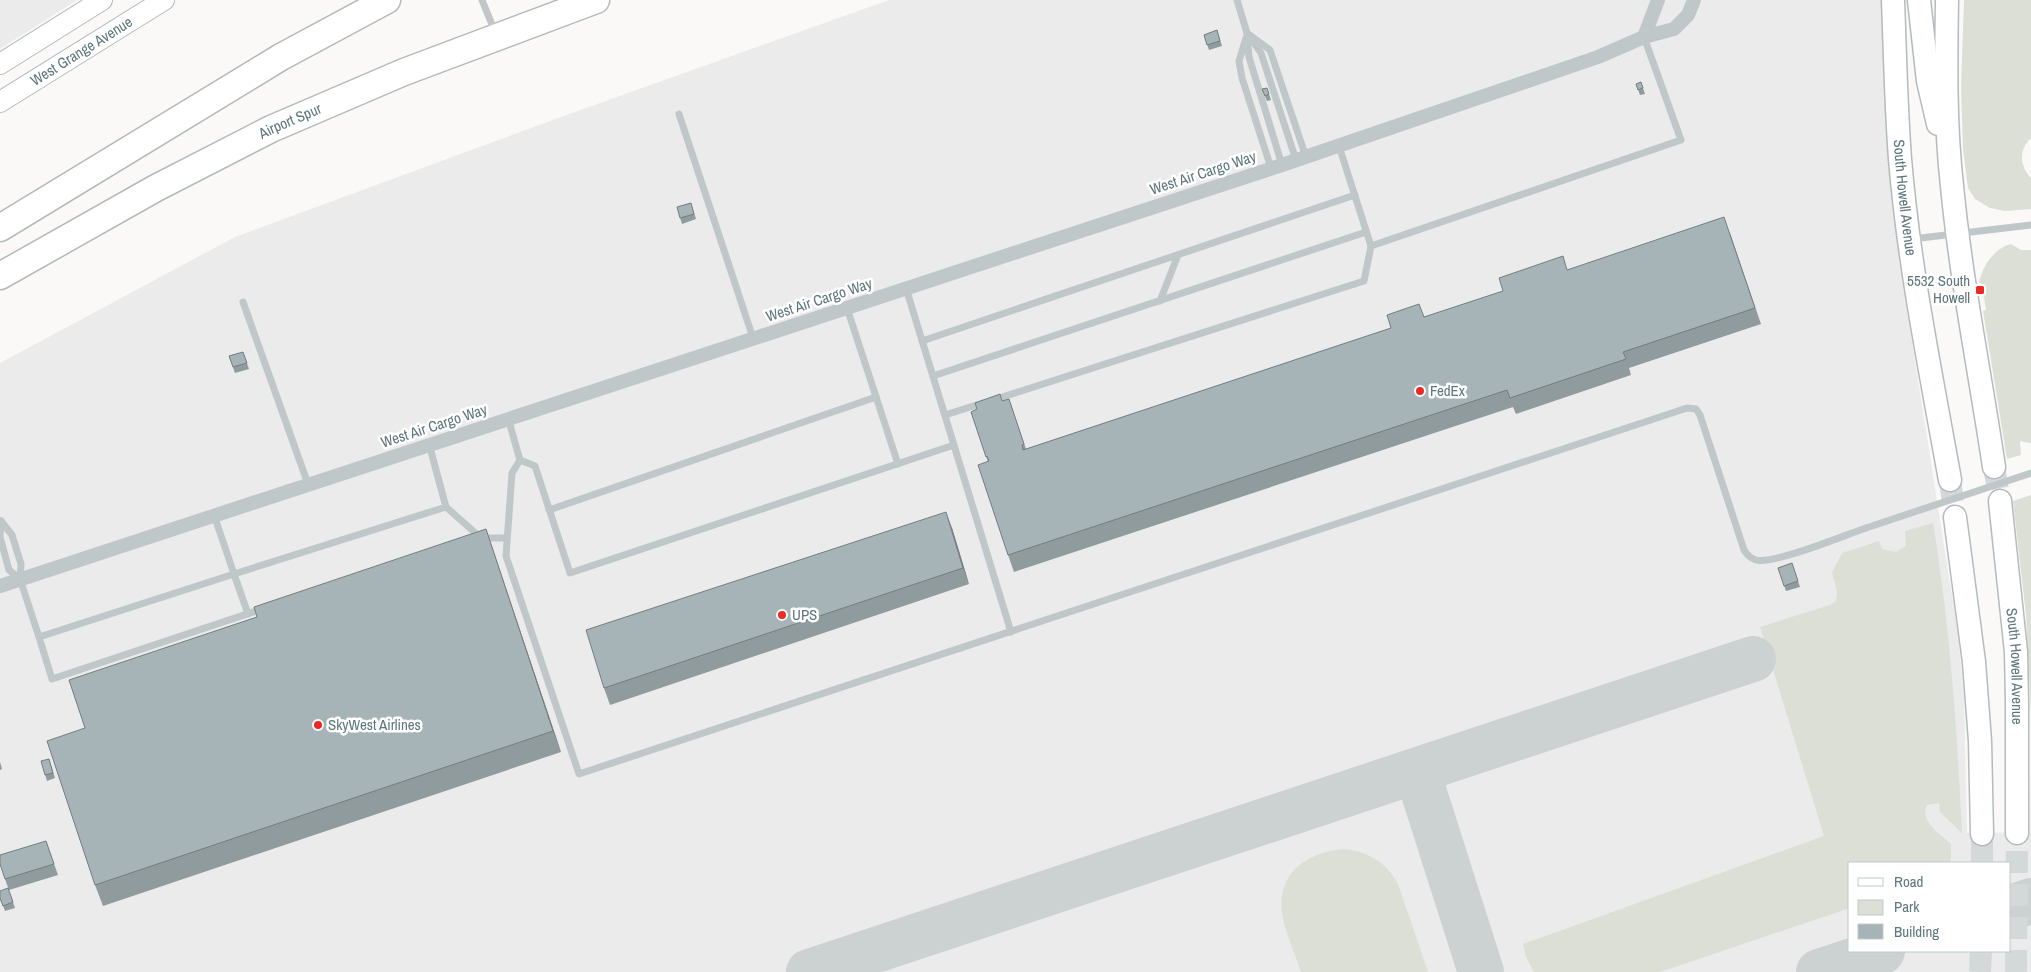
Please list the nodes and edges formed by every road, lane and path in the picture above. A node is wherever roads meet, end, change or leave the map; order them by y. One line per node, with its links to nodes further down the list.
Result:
1 (102, 0): 15 (street)
2 (164, 0): 16 (street, West Grange Avenue)
3 (387, 0): 24 (highway)
4 (482, 0): 13 (lane)
5 (596, 0): 13 (highway, Airport Spur)
6 (1238, 0): 12 (lane)
7 (1658, 0): 14 (street)
8 (1694, 0): 14 (street, West Air Cargo Way)
9 (1893, 0): 27 (main road, South Howell Avenue)
10 (1919, 0): 21 (main road)
11 (1948, 2): 21 (main road)
12 (1247, 33): 19 (lane); 20 (lane); 20 (lane)
13 (497, 37): 30 (highway, Airport Spur)
14 (1644, 37): 18 (street, West Air Cargo Way); 28 (lane)
15 (0, 64)
16 (0, 102)
17 (679, 114): 35 (lane)
18 (1339, 146): 19 (street, West Air Cargo Way); 22 (lane)
19 (1301, 159): 20 (street, West Air Cargo Way)
20 (1277, 167): 31 (street, West Air Cargo Way)
21 (1951, 184): 26 (main road)
22 (1354, 195): 25 (lane); 29 (lane)
23 (2031, 225): 26 (lane)
24 (0, 228)
25 (1366, 232): 28 (lane); 32 (lane)
26 (1957, 233): 27 (lane); 45 (main road)
27 (1909, 240): 47 (main road, South Howell Avenue)
28 (1371, 246): 39 (lane)
29 (1178, 255): 32 (lane); 36 (lane)
30 (0, 276)
31 (906, 288): 34 (street, West Air Cargo Way); 36 (lane)
32 (1160, 301): 37 (lane)
33 (243, 302): 48 (lane)
34 (847, 308): 35 (street, West Air Cargo Way); 38 (lane)
35 (753, 338): 40 (street, West Air Cargo Way)
36 (922, 341): 37 (lane)
37 (933, 376): 39 (lane)
38 (876, 397): 44 (lane); 51 (lane)
39 (945, 415): 42 (lane)
40 (508, 418): 41 (street, West Air Cargo Way); 43 (lane)
41 (429, 444): 48 (street, West Air Cargo Way); 50 (lane)
42 (954, 445): 44 (lane); 63 (lane)
43 (520, 460): 51 (lane); 56 (lane)
44 (898, 464): 51 (lane)
45 (1994, 466)
46 (2031, 473): 63 (lane, bridge)
47 (1950, 480)
48 (308, 484): 52 (street, West Air Cargo Way)
49 (2000, 501): 65 (main road, South Howell Avenue)
50 (446, 507): 55 (lane); 58 (lane)
51 (549, 510)
52 (214, 515): 58 (lane); 59 (street, West Air Cargo Way)
53 (1955, 517): 66 (main road)
54 (1, 519): 59 (lane); 59 (lane)
55 (481, 538): 56 (lane); 57 (lane)
56 (506, 538): 63 (lane)
57 (472, 541)
58 (234, 574): 62 (lane); 64 (lane)
59 (20, 579): 60 (street, West Air Cargo Way); 64 (lane)
60 (0, 586)
61 (267, 608): 62 (lane)
62 (248, 614): 64 (lane)
63 (1011, 632)
64 (39, 637)
65 (2017, 833)
66 (1982, 834)

